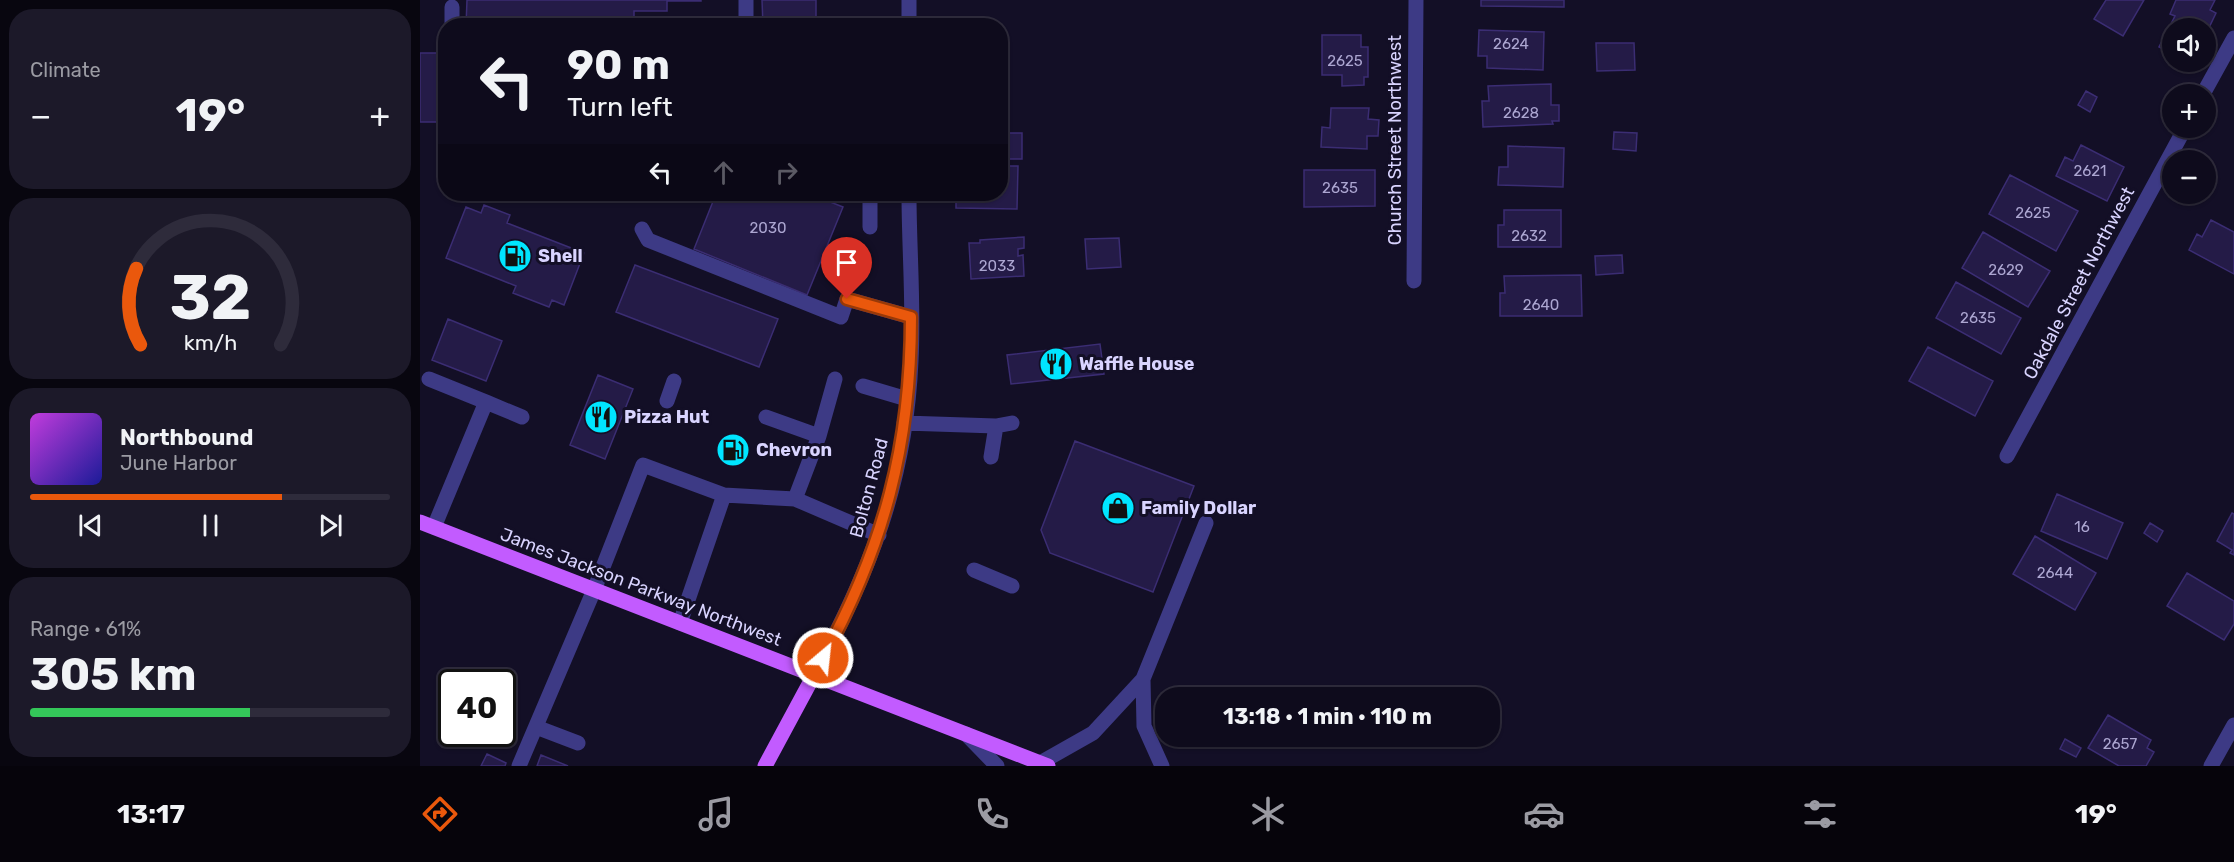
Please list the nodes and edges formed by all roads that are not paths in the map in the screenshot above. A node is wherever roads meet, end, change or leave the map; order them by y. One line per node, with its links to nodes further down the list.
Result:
1 (746, 0): 6 (street)
2 (909, 0): 7 (street)
3 (1416, 0): 15 (street, Church Street Northwest)
4 (452, 7): 5 (street)
5 (452, 18)
6 (746, 18)
7 (909, 18)
8 (2234, 38): 9 (street)
9 (2209, 84)
10 (2181, 138): 30 (street, Oakdale Street Northwest)
11 (870, 201): 13 (street)
12 (909, 201): 16 (street, Bolton Road)
13 (870, 228)
14 (642, 229): 16 (street)
15 (1414, 281)
16 (911, 317): 21 (street, Bolton Road)
17 (429, 379): 23 (street)
18 (835, 379): 29 (street)
19 (674, 381): 22 (street)
20 (863, 386): 21 (street)
21 (908, 399): 26 (street, Bolton Road)
22 (666, 401)
23 (486, 402): 24 (street); 35 (street)
24 (522, 417)
25 (766, 417): 29 (street)
26 (904, 423): 28 (street); 36 (street, Bolton Road)
27 (1012, 423): 28 (street)
28 (996, 426): 31 (street)
29 (819, 436): 33 (street)
30 (2007, 456)
31 (991, 457)
32 (724, 495): 33 (street); 39 (street); 40 (street)
33 (795, 500): 36 (street)
34 (1206, 523): 42 (street)
35 (427, 525): 39 (main road, James Jackson Parkway Northwest)
36 (879, 535): 41 (street, Bolton Road)
37 (974, 570): 38 (street)
38 (1012, 586)
39 (594, 590): 40 (main road, James Jackson Parkway Northwest); 44 (street)
40 (680, 623): 41 (main road, James Jackson Parkway Northwest)
41 (814, 675): 45 (main road, James Jackson Parkway Northwest); 49 (main road, Bolton Road)
42 (1143, 679): 47 (street); 51 (street)
43 (2234, 725): 52 (street)
44 (536, 727): 46 (street); 48 (street)
45 (966, 734): 47 (main road, James Jackson Parkway Northwest); 50 (street)
46 (578, 743)
47 (1044, 764)
48 (519, 766)
49 (765, 766)
50 (997, 766)
51 (1162, 766)
52 (2211, 766)

